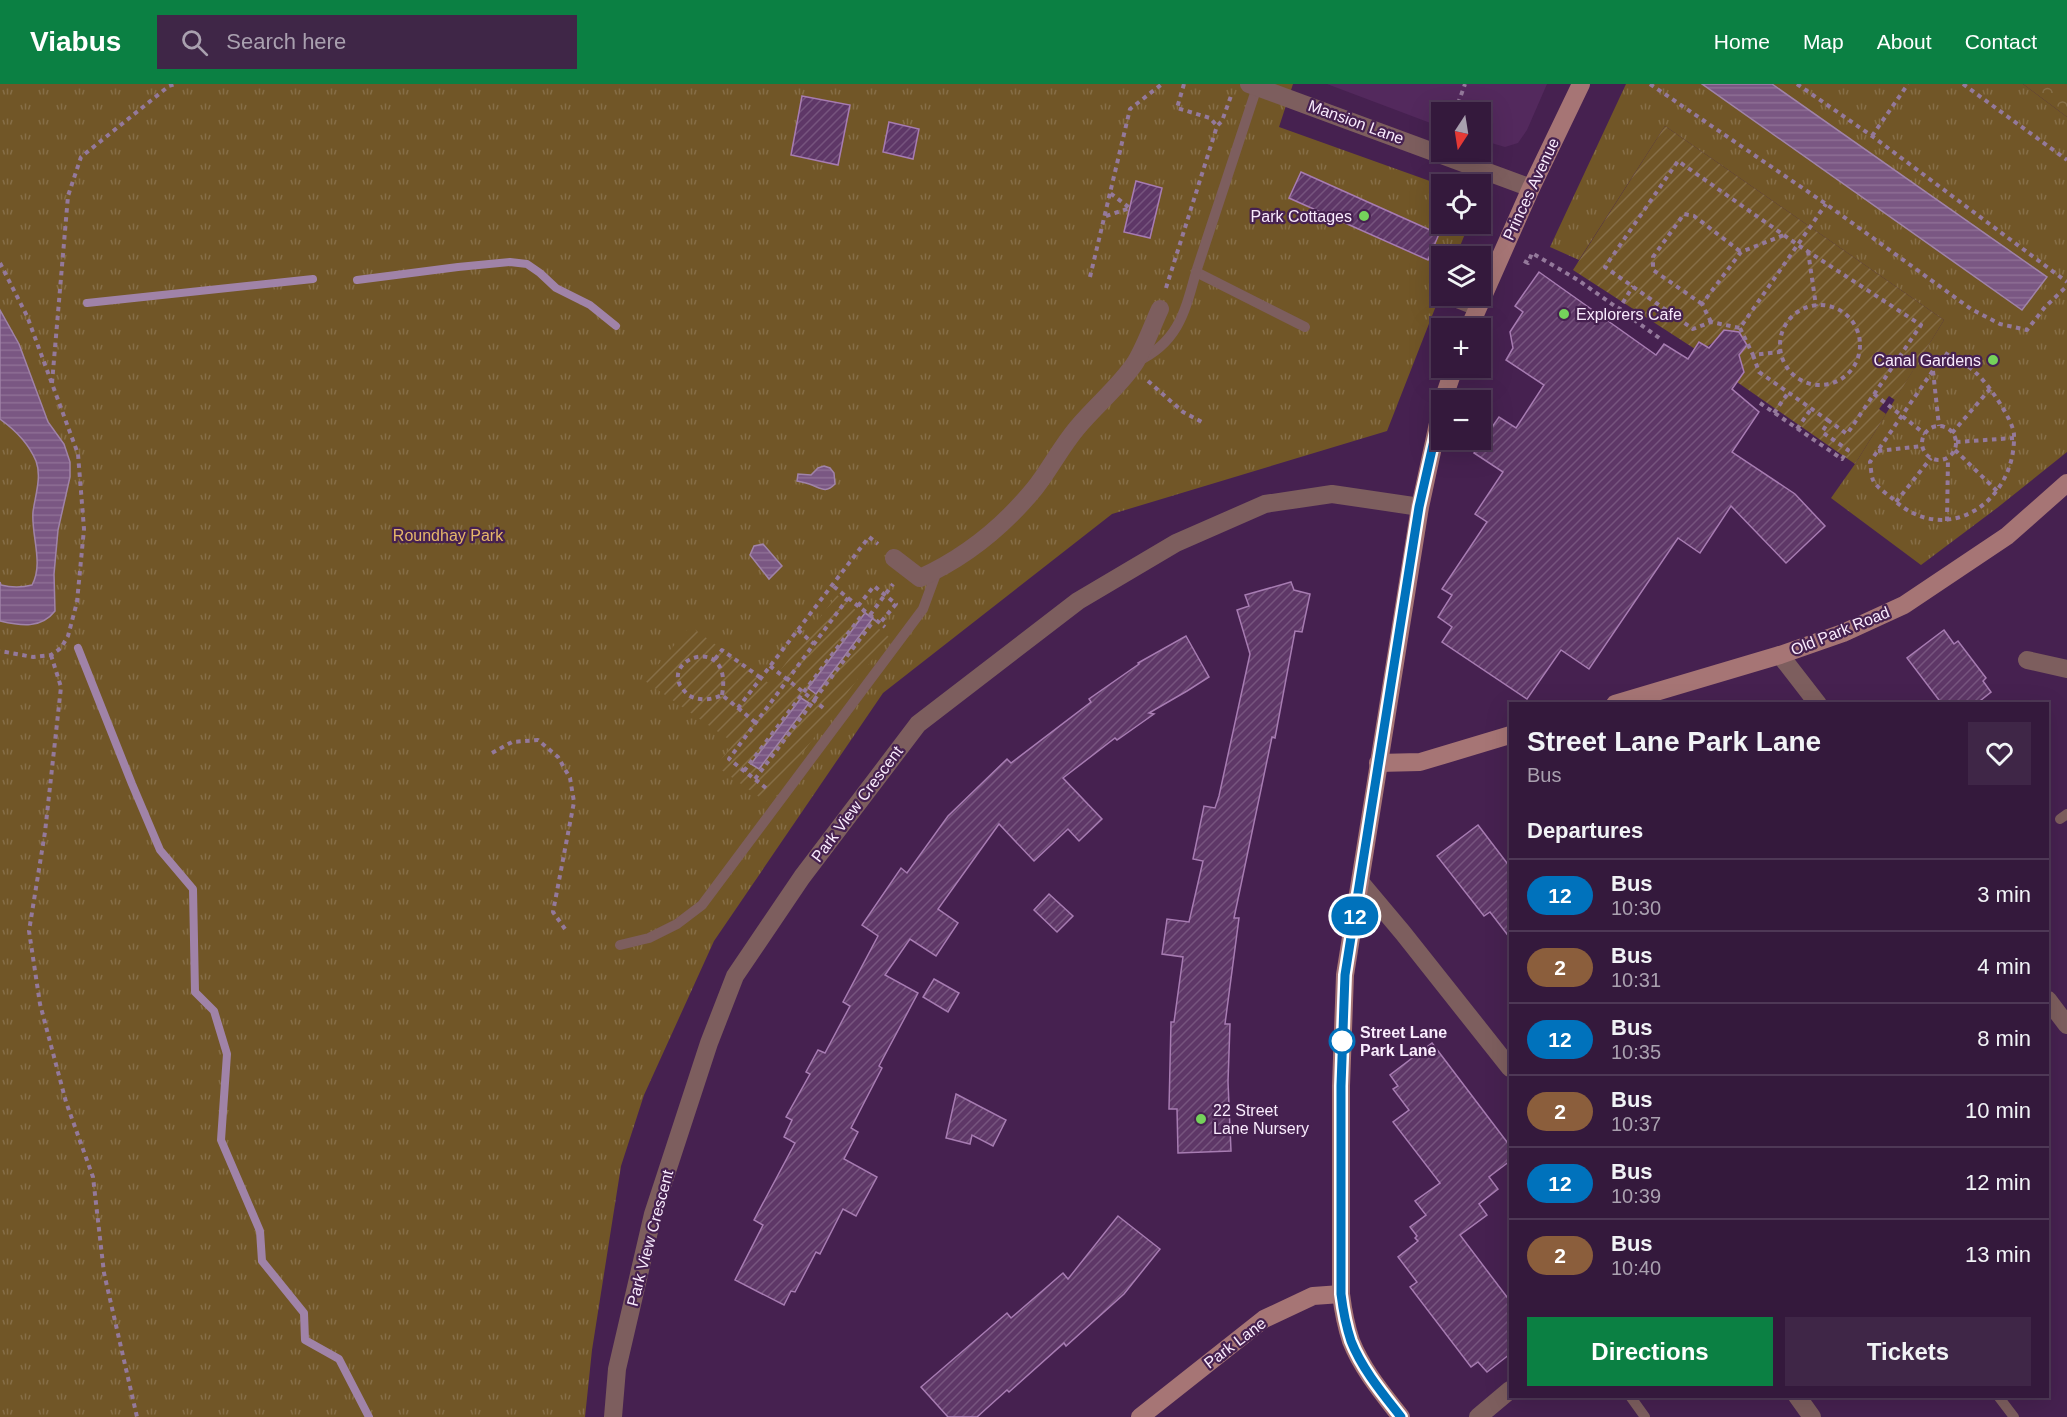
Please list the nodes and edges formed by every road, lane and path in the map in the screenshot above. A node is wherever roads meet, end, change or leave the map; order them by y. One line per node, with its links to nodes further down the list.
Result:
1 (175, 84): 10 (path)
2 (1162, 84): 18 (path)
3 (1184, 84): 14 (path)
4 (1466, 84): 13 (path)
5 (1581, 84): 17 (street, Princes Avenue)
6 (1650, 84): 19 (path)
7 (1797, 84): 15 (path)
8 (1908, 84): 15 (path)
9 (1963, 84): 16 (path)
10 (167, 85): 46 (path)
11 (1263, 86): 17 (street, Mansion Lane); 27 (lane)
12 (1232, 93): 14 (path)
13 (1459, 102)
14 (1217, 126): 35 (path)
15 (1872, 136): 29 (path)
16 (2067, 160)
17 (1531, 188): 34 (street, Princes Avenue)
18 (1110, 193): 20 (path); 20 (path)
19 (1826, 204): 22 (path); 29 (path)
20 (1105, 216): 28 (path)
21 (1784, 235): 22 (path); 24 (path); 30 (path)
22 (1798, 245): 23 (path); 40 (path)
23 (1808, 251): 33 (path); 49 (path)
24 (1741, 252): 31 (path); 31 (path)
25 (1518, 258): 36 (path)
26 (0, 263): 46 (path)
27 (1196, 272): 39 (lane); 44 (lane)
28 (1090, 277)
29 (2067, 284)
30 (1633, 286): 36 (path); 38 (path)
31 (1702, 303): 38 (path)
32 (1472, 306): 34 (street)
33 (1816, 306): 42 (path); 42 (path)
34 (1477, 308): 37 (street, Princes Avenue)
35 (1160, 309): 44 (street)
36 (1618, 309): 41 (path)
37 (1473, 318)
38 (1711, 322): 40 (path)
39 (1305, 327)
40 (1740, 328): 43 (path)
41 (1662, 340)
42 (1780, 352): 43 (path)
43 (1753, 355): 48 (path)
44 (1135, 363): 55 (path); 74 (street)
45 (1933, 371): 47 (path); 53 (path); 56 (path)
46 (52, 386): 86 (path)
47 (1990, 389): 58 (path); 60 (path)
48 (1788, 393): 51 (path); 52 (path)
49 (1874, 394): 53 (path); 54 (path)
50 (1760, 403): 52 (path)
51 (1811, 409): 54 (path); 57 (path)
52 (1774, 413): 57 (path)
53 (1902, 416): 59 (path); 65 (path)
54 (1829, 421): 57 (path)
55 (1202, 422)
56 (1939, 426): 58 (path); 59 (path)
57 (1797, 429)
58 (1952, 433): 61 (path)
59 (1925, 434): 62 (path)
60 (2014, 438): 61 (path); 69 (path)
61 (1956, 442): 64 (path)
62 (1922, 446): 65 (path); 66 (path)
63 (1432, 450): 71 (street)
64 (1955, 450): 67 (path); 69 (path)
65 (1878, 451): 70 (path)
66 (1931, 458): 67 (path); 70 (path)
67 (1948, 458): 72 (path)
68 (2067, 483): 85 (street, Old Park Road)
69 (1997, 491): 72 (path)
70 (1896, 502): 72 (path)
71 (1419, 507): 103 (street); 119 (street, Park View Crescent)
72 (1947, 521)
73 (900, 562): 74 (street); 75 (path); 76 (path)
74 (938, 571): 109 (lane)
75 (832, 585): 82 (path); 83 (path)
76 (885, 595): 77 (path); 79 (path); 81 (path)
77 (858, 606)
78 (865, 611): 93 (path)
79 (870, 615)
80 (875, 619): 95 (path)
81 (880, 623)
82 (798, 630): 83 (path); 89 (path)
83 (814, 644): 92 (path)
84 (0, 651): 86 (path)
85 (1780, 654): 96 (street, Old Park Road); 97 (street)
86 (51, 655): 118 (path)
87 (715, 659): 91 (path); 94 (path); 94 (path)
88 (2027, 660): 90 (street)
89 (770, 666): 91 (path); 92 (path)
90 (2067, 669)
91 (761, 678): 98 (path)
92 (787, 680): 93 (path); 100 (path)
93 (803, 693): 95 (path); 104 (path)
94 (722, 695): 98 (path)
95 (813, 701): 99 (path); 105 (path)
96 (1622, 702)
97 (1816, 702)
98 (738, 708): 100 (path)
99 (829, 713)
100 (756, 723): 104 (path)
101 (1509, 735): 103 (street)
102 (492, 753): 108 (path)
103 (1378, 763): 107 (street)
104 (744, 771): 105 (path)
105 (755, 779): 106 (path)
106 (771, 792)
107 (1361, 884): 112 (street); 113 (street)
108 (565, 929)
109 (620, 945)
110 (2049, 1001): 111 (street)
111 (2067, 1025)
112 (1509, 1067)
113 (1341, 1294): 120 (street, Park Lane); 121 (street)
114 (1509, 1391): 122 (street)
115 (1631, 1398): 123 (lane)
116 (1798, 1398): 124 (street)
117 (2000, 1398): 125 (lane)
118 (137, 1417)
119 (613, 1417)
120 (1140, 1417)
121 (1401, 1417)
122 (1478, 1417)
123 (1645, 1417)
124 (1812, 1417)
125 (2014, 1417)

